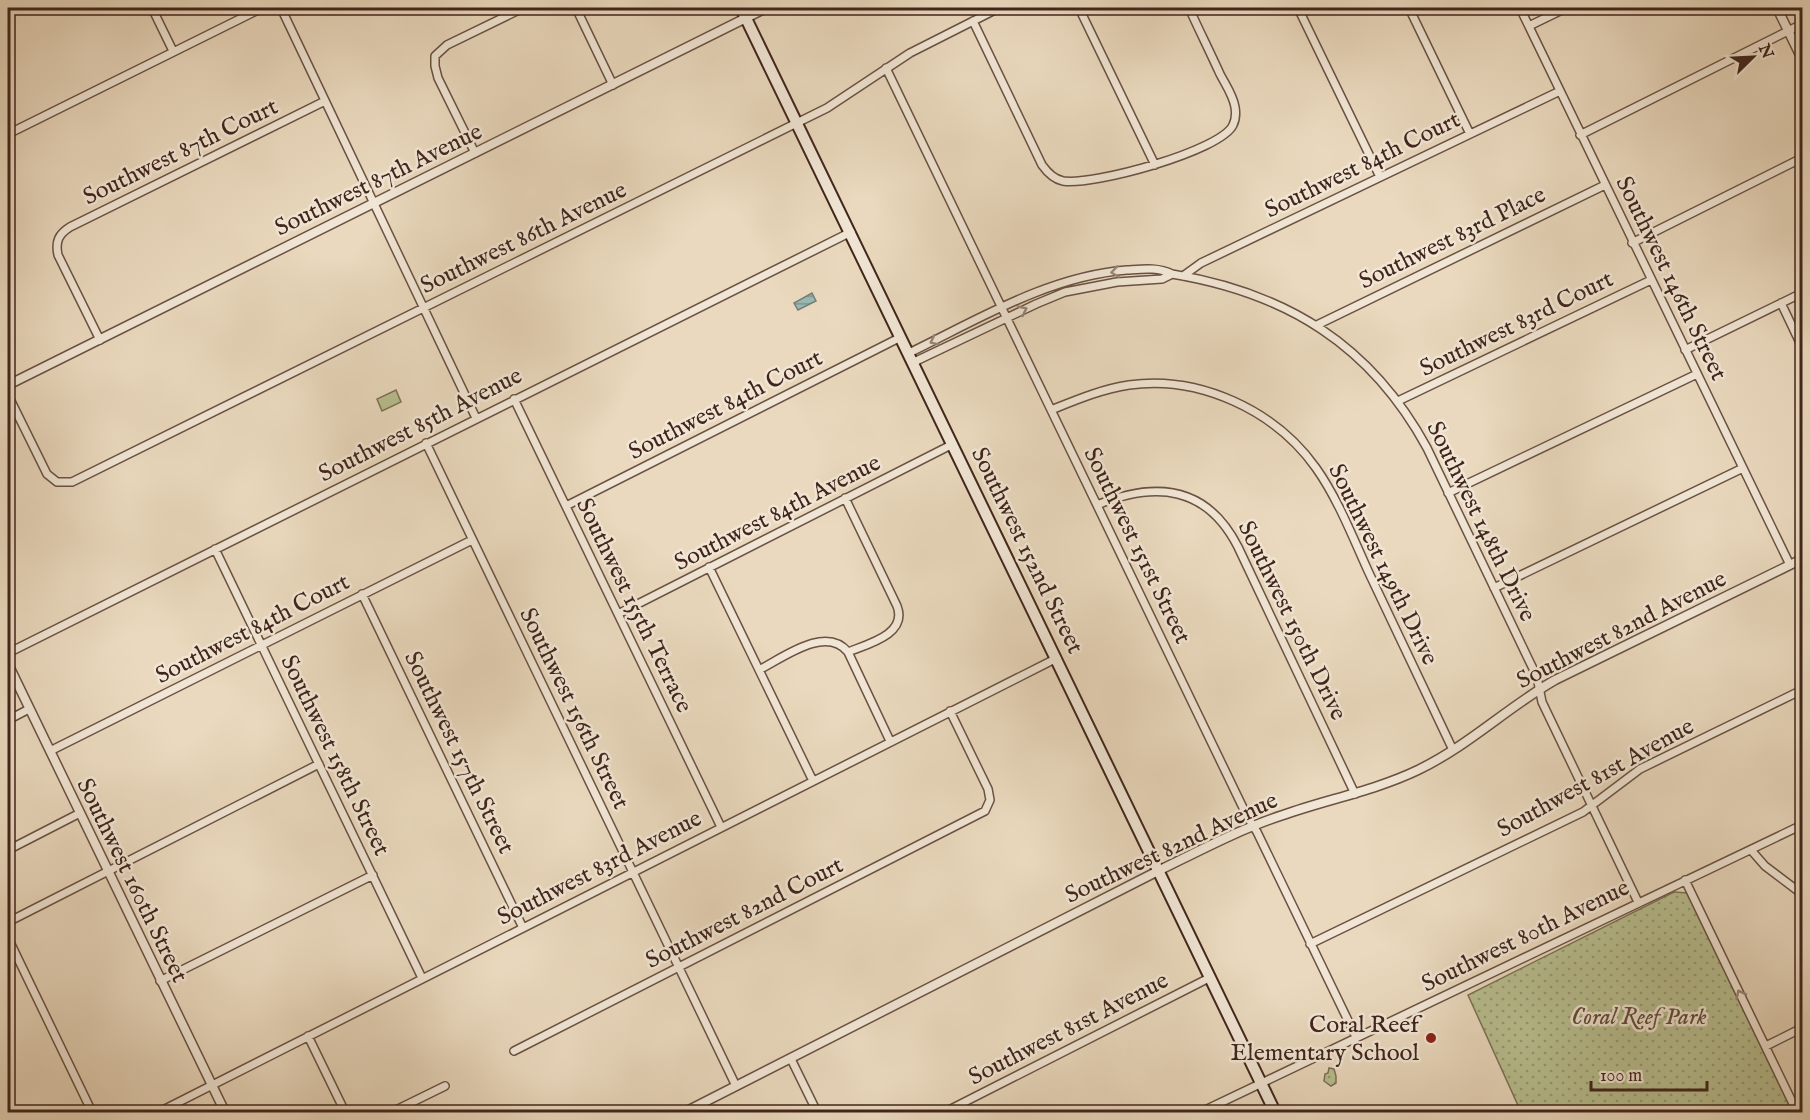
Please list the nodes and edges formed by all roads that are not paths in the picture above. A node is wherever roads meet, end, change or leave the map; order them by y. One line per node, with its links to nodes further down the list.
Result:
1 (152, 8): 20 (street)
2 (262, 8): 20 (street)
3 (281, 8): 25 (street)
4 (523, 8): 30 (street)
5 (576, 8): 23 (street)
6 (766, 8): 15 (street, Southwest 87th Avenue)
7 (999, 8): 16 (street, Southwest 86th Avenue)
8 (1079, 8): 32 (street)
9 (1189, 8): 32 (street)
10 (1298, 8): 33 (street)
11 (1409, 8): 28 (street)
12 (1520, 8): 18 (street, Southwest 146th Street)
13 (1566, 8): 18 (street)
14 (1777, 8): 19 (street)
15 (744, 12): 23 (street, Southwest 87th Avenue); 26 (main road, Southwest 152nd Street)
16 (973, 21): 22 (street, Southwest 86th Avenue); 32 (street)
17 (1803, 24): 19 (street)
18 (1528, 26): 24 (street, Southwest 146th Street)
19 (1789, 31): 21 (street); 29 (street)
20 (173, 51): 27 (street)
21 (1803, 59)
22 (886, 68): 26 (street, Southwest 86th Avenue); 44 (street, Southwest 151st Street)
23 (613, 85): 30 (street, Southwest 87th Avenue)
24 (1560, 91): 28 (street, Southwest 84th Court); 29 (street, Southwest 146th Street)
25 (325, 101): 35 (street); 48 (street, Southwest 87th Court)
26 (797, 122): 36 (main road, Southwest 152nd Street); 43 (street, Southwest 86th Avenue)
27 (8, 134)
28 (1470, 134): 33 (street, Southwest 84th Court)
29 (1580, 135): 34 (street, Southwest 146th Street)
30 (475, 153): 35 (street, Southwest 87th Avenue)
31 (1803, 158): 37 (street)
32 (1155, 165)
33 (1380, 177): 39 (street, Southwest 84th Court)
34 (1605, 185): 37 (street, Southwest 146th Street); 46 (street, Southwest 83rd Place)
35 (374, 204): 43 (street); 48 (street, Southwest 87th Avenue)
36 (851, 231): 47 (main road, Southwest 152nd Street); 55 (street, Southwest 85th Avenue)
37 (1632, 243): 40 (street, Southwest 146th Street)
38 (1172, 274): 39 (street, Southwest 148th Drive); 44 (street, one-way to 44); 45 (street, one-way to 38)
39 (1184, 276): 46 (street, Southwest 148th Drive)
40 (1651, 280): 50 (street, Southwest 146th Street); 56 (street, Southwest 83rd Court)
41 (1803, 292): 42 (street)
42 (1781, 303): 49 (street); 50 (street)
43 (424, 308): 54 (street, Southwest 86th Avenue); 58 (street)
44 (1001, 308): 45 (street, Southwest 151st Street); 51 (street, one-way to 51)
45 (1007, 318): 51 (street); 57 (street, Southwest 151st Street)
46 (1317, 325): 56 (street, Southwest 148th Drive)
47 (901, 338): 51 (main road, Southwest 152nd Street); 65 (street, Southwest 84th Court)
48 (100, 340): 53 (street, Southwest 87th Avenue)
49 (1803, 347)
50 (1685, 350): 52 (street, Southwest 146th Street)
51 (911, 357): 60 (main road, Southwest 152nd Street)
52 (1697, 374): 61 (street, Southwest 146th Street); 62 (street)
53 (8, 386)
54 (8, 395)
55 (514, 399): 58 (street, Southwest 85th Avenue); 65 (street, Southwest 155th Terrace)
56 (1398, 402): 62 (street, Southwest 148th Drive)
57 (1051, 410): 64 (street, Southwest 151st Street); 86 (street, Southwest 149th Drive)
58 (476, 418): 59 (street, Southwest 85th Avenue)
59 (426, 444): 66 (street, Southwest 156th Street); 67 (street, Southwest 85th Avenue)
60 (953, 444): 63 (street, Southwest 84th Avenue); 77 (main road, Southwest 152nd Street)
61 (1743, 468): 69 (street, Southwest 146th Street); 71 (street)
62 (1448, 493): 71 (street, Southwest 148th Drive)
63 (845, 498): 70 (street, Southwest 84th Avenue); 75 (street)
64 (1097, 505): 90 (street, Southwest 150th Drive); 94 (street, Southwest 151st Street)
65 (566, 506): 73 (street, Southwest 155th Terrace)
66 (472, 540): 72 (street, Southwest 84th Court); 100 (street, Southwest 156th Street)
67 (215, 549): 74 (street, Southwest 158th Street); 76 (street, Southwest 85th Avenue)
68 (1803, 559): 69 (street, Southwest 82nd Avenue)
69 (1790, 565): 80 (street, Southwest 82nd Avenue)
70 (709, 567): 73 (street, Southwest 84th Avenue); 79 (street)
71 (1494, 588): 80 (street, Southwest 148th Drive)
72 (362, 594): 74 (street, Southwest 84th Court); 106 (street, Southwest 157th Street)
73 (618, 614): 95 (street, Southwest 155th Terrace)
74 (262, 645): 87 (street, Southwest 84th Court); 88 (street, Southwest 158th Street)
75 (848, 652): 79 (street); 85 (street)
76 (8, 653)
77 (1057, 658): 83 (street, Southwest 83rd Avenue); 99 (main road, Southwest 152nd Street)
78 (8, 664): 82 (street, Southwest 160th Street)
79 (759, 670): 89 (street)
80 (1539, 689): 86 (street, Southwest 82nd Avenue); 91 (street, Southwest 148th Drive)
81 (1803, 690): 91 (street, Southwest 81st Avenue)
82 (29, 709): 84 (street); 87 (street, Southwest 160th Street)
83 (950, 711): 85 (street, Southwest 83rd Avenue); 109 (street, Southwest 82nd Court)
84 (8, 720)
85 (890, 741): 89 (street, Southwest 83rd Avenue)
86 (1453, 750): 90 (street, Southwest 82nd Avenue)
87 (50, 751): 92 (street, Southwest 160th Street)
88 (319, 764): 98 (street); 101 (street, Southwest 158th Street)
89 (813, 781): 95 (street, Southwest 83rd Avenue)
90 (1355, 794): 94 (street, Southwest 82nd Avenue)
91 (1592, 805): 104 (street, Southwest 148th Drive); 108 (street, Southwest 81st Avenue)
92 (80, 813): 96 (street); 98 (street, Southwest 160th Street)
93 (1803, 825): 97 (street, Southwest 80th Avenue)
94 (1253, 826): 99 (street, Southwest 82nd Avenue); 108 (street, Southwest 151st Street)
95 (721, 827): 100 (street, Southwest 83rd Avenue)
96 (8, 850)
97 (1751, 850): 102 (street, Southwest 80th Avenue); 103 (street)
98 (108, 871): 105 (street); 112 (street, Southwest 160th Street)
99 (1158, 871): 111 (main road, Southwest 152nd Street); 118 (street, Southwest 82nd Avenue)
100 (633, 872): 106 (street, Southwest 83rd Avenue); 109 (street, Southwest 156th Street)
101 (373, 875): 110 (street, Southwest 158th Street); 112 (street)
102 (1685, 880): 104 (street, Southwest 80th Avenue); 116 (street, one-way to 102)
103 (1803, 894)
104 (1638, 902): 115 (street, Southwest 80th Avenue)
105 (8, 922)
106 (523, 928): 110 (street, Southwest 83rd Avenue)
107 (8, 938): 123 (street)
108 (1310, 944): 115 (street, Southwest 151st Street)
109 (679, 967): 117 (street, Southwest 82nd Court); 122 (street, Southwest 156th Street)
110 (422, 978): 114 (street, Southwest 83rd Avenue)
111 (1209, 978): 119 (main road, Southwest 152nd Street); 130 (street, Southwest 81st Avenue)
112 (160, 981): 120 (street, Southwest 160th Street)
113 (1803, 1028): 116 (street)
114 (308, 1036): 120 (street, Southwest 83rd Avenue); 126 (street)
115 (1356, 1037): 119 (street, Southwest 80th Avenue)
116 (1766, 1046): 133 (street)
117 (513, 1051)
118 (791, 1059): 122 (street, Southwest 82nd Avenue); 129 (street)
119 (1261, 1084): 131 (street, Southwest 80th Avenue); 132 (main road, Southwest 152nd Street)
120 (212, 1086): 124 (street, Southwest 83rd Avenue); 125 (street, Southwest 160th Street)
121 (445, 1086): 127 (street)
122 (736, 1086): 128 (street, Southwest 82nd Avenue)
123 (92, 1113)
124 (159, 1113)
125 (225, 1113)
126 (345, 1113)
127 (392, 1113)
128 (685, 1113)
129 (817, 1113)
130 (945, 1113)
131 (1201, 1113)
132 (1275, 1113)
133 (1797, 1113)

